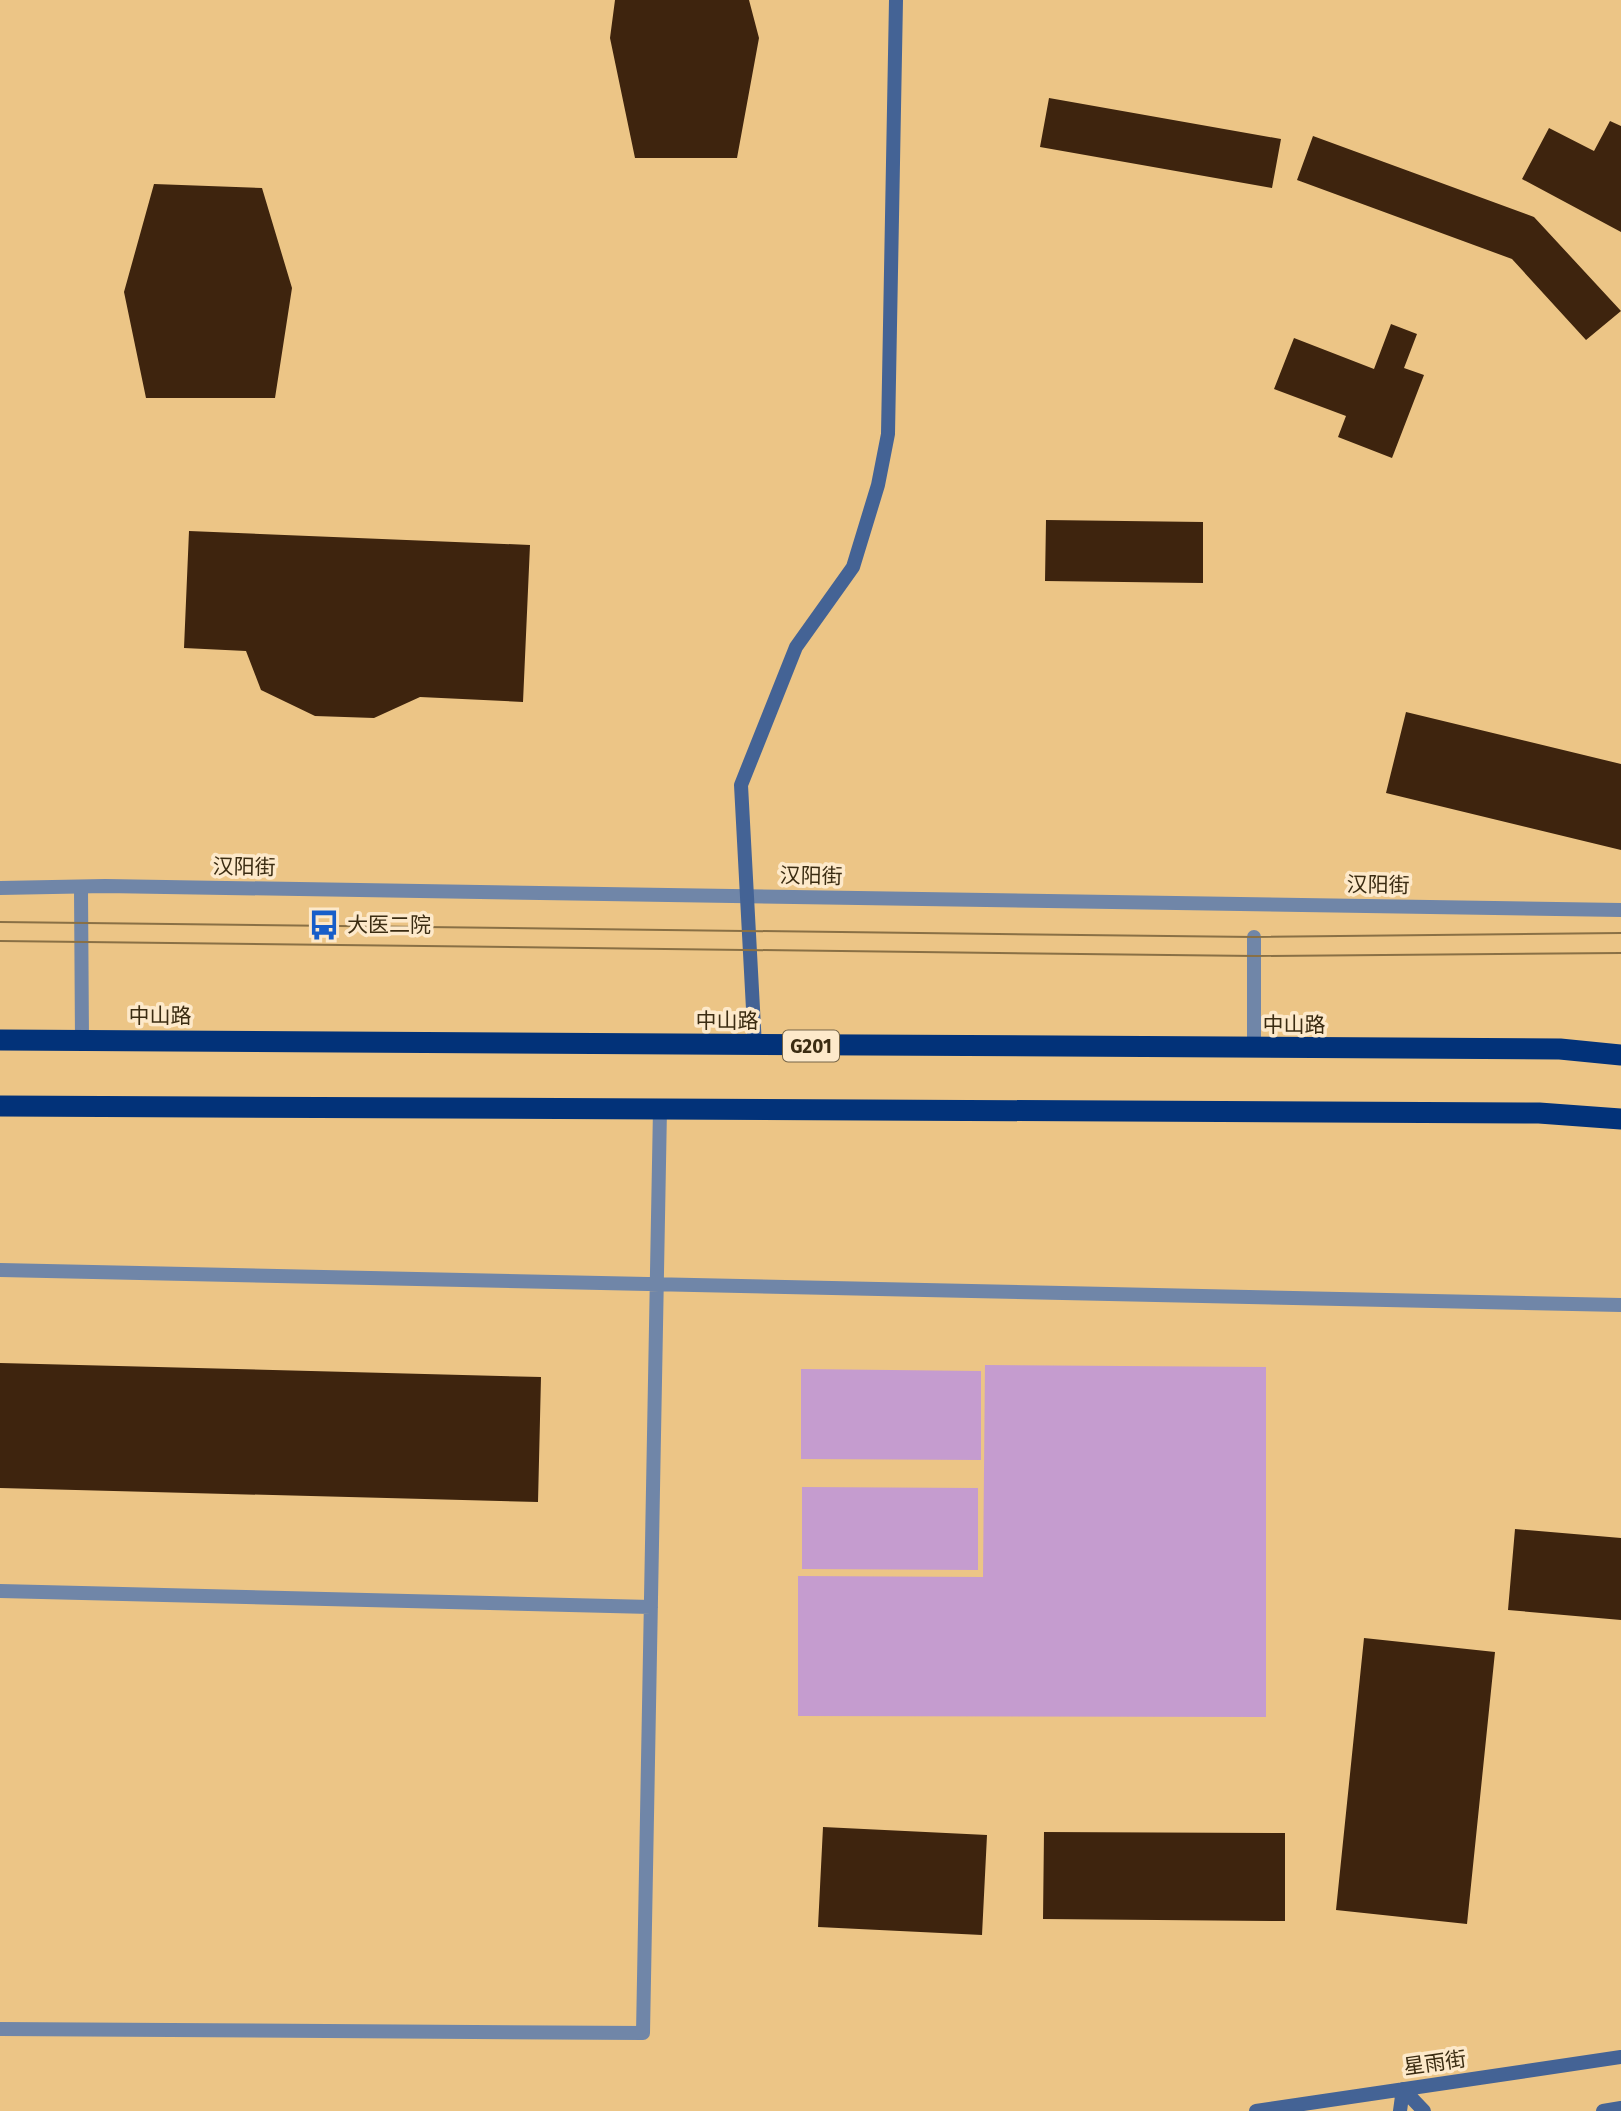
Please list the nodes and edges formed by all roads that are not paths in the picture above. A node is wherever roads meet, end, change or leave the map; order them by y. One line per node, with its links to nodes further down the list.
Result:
1 (896, 0): 4 (street)
2 (0, 888): 3 (street, 汉阳街)
3 (81, 889): 4 (street, 汉阳街); 8 (street)
4 (750, 896): 5 (street, 汉阳街); 9 (street)
5 (1621, 910)
6 (1254, 937): 10 (street)
7 (0, 1040): 8 (highway, 中山路 / G201)
8 (82, 1040): 9 (highway, 中山路 / G201)
9 (755, 1046): 10 (highway, 中山路 / G201)
10 (1254, 1050): 11 (highway, 中山路 / G201)
11 (1621, 1055)
12 (0, 1106): 13 (highway)
13 (660, 1109): 14 (highway); 16 (street)
14 (1621, 1119)
15 (0, 1270): 16 (street)
16 (658, 1285): 17 (street); 19 (street)
17 (1621, 1305)
18 (0, 1591): 19 (street)
19 (651, 1607): 20 (street)
20 (0, 2029)
21 (1621, 2057): 22 (street, 星雨街)
22 (1404, 2089): 24 (street, 星雨街); 25 (street); 26 (street)
23 (1621, 2108): 27 (street)
24 (1256, 2111)
25 (1400, 2111)
26 (1424, 2111)
27 (1603, 2111)

